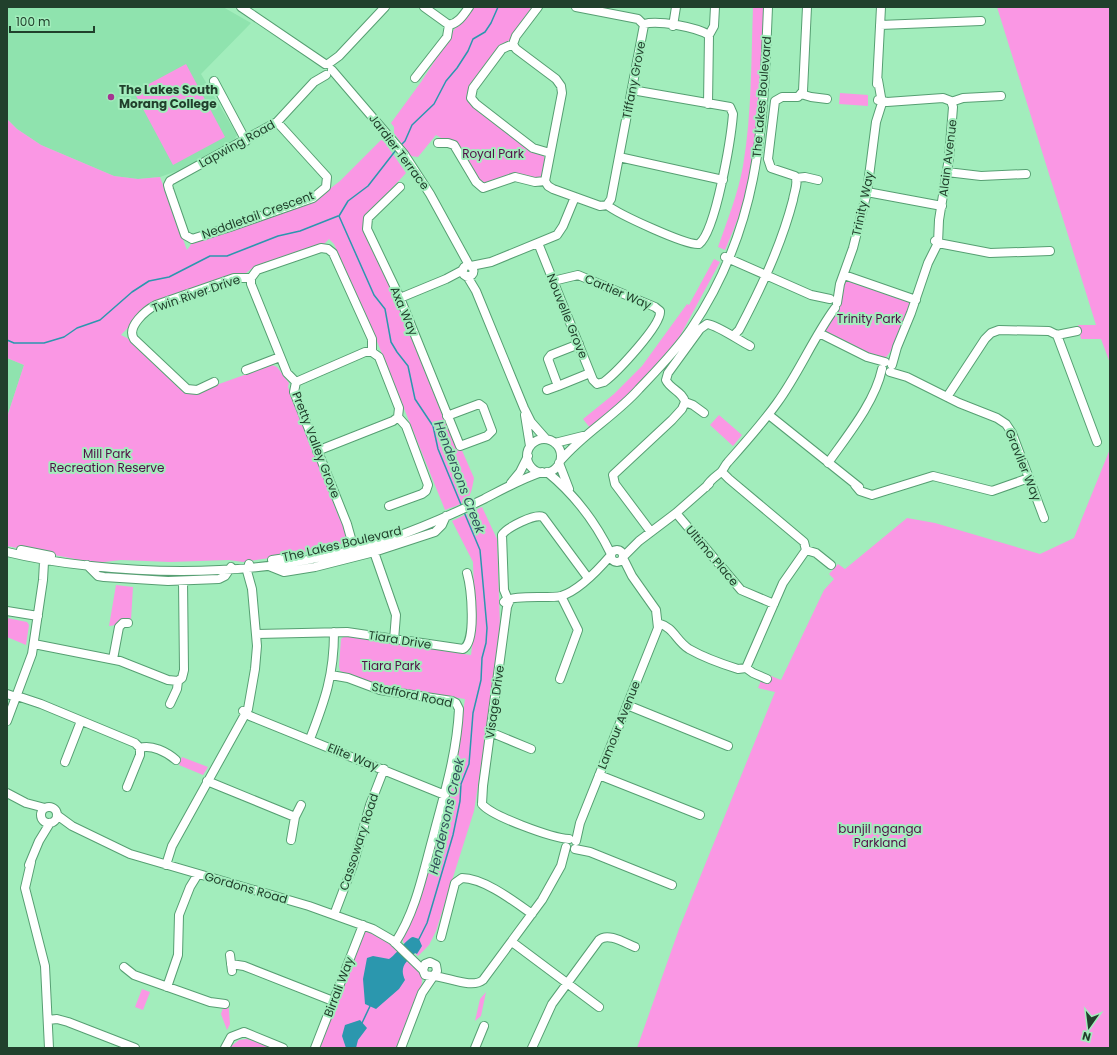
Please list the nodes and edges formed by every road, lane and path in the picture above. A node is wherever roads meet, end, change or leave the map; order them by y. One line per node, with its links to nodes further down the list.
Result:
1 (241, 7): 19 (street, Jardier Terrace)
2 (424, 7): 14 (street)
3 (469, 7): 14 (street)
4 (538, 7): 18 (street)
5 (576, 7): 13 (street, Tiffany Grove)
6 (676, 7): 15 (street)
7 (715, 7): 17 (street)
8 (768, 7): 49 (street, The Lakes Boulevard)
9 (807, 7): 23 (street)
10 (881, 7): 16 (street, Trinity Way)
11 (382, 8): 19 (street, Lapwing Road)
12 (981, 21): 16 (street)
13 (644, 24): 15 (street); 22 (street, Tiffany Grove)
14 (449, 25): 20 (street)
15 (673, 26): 17 (street)
16 (880, 26): 26 (street, Trinity Way)
17 (709, 35): 28 (street)
18 (513, 44): 32 (street); 32 (street)
19 (327, 69): 29 (street, Lapwing Road); 50 (street, Jardier Terrace)
20 (415, 78)
21 (214, 81): 30 (street)
22 (632, 90): 28 (street); 33 (street, Tiffany Grove)
23 (801, 94): 25 (street); 36 (street)
24 (1001, 96): 27 (street)
25 (827, 99)
26 (880, 100): 27 (street, Alain Avenue); 42 (street, Trinity Way)
27 (951, 102): 34 (street, Alain Avenue)
28 (708, 104): 37 (street)
29 (277, 122): 30 (street, Lapwing Road); 39 (street, Neddletail Crescent)
30 (246, 141): 39 (street, Lapwing Road)
31 (438, 143): 40 (street)
32 (550, 153): 40 (street)
33 (619, 157): 37 (street); 44 (street, Tiffany Grove)
34 (947, 172): 35 (street); 45 (street, Alain Avenue)
35 (1026, 174)
36 (796, 178): 38 (street); 52 (street)
37 (723, 180): 44 (street)
38 (818, 180)
39 (170, 181)
40 (545, 181): 43 (street)
41 (400, 187): 55 (street, Axa Way)
42 (867, 192): 45 (street); 51 (street, Trinity Way)
43 (575, 197): 44 (street); 47 (street)
44 (607, 205)
45 (942, 206): 46 (street, Alain Avenue)
46 (937, 241): 48 (street); 56 (street, Alain Avenue)
47 (538, 243): 50 (street); 54 (street, Nouvelle Grove)
48 (1050, 250)
49 (726, 259): 52 (street); 81 (street, The Lakes Boulevard)
50 (468, 271): 55 (street); 76 (street, Jardier Terrace)
51 (844, 275): 56 (street); 57 (street, Trinity Way)
52 (767, 276): 57 (street); 60 (street)
53 (251, 278): 64 (street, Twin River Drive); 65 (street, Pretty Valley Grove); 69 (street, Twin River Drive)
54 (553, 281): 62 (street, Nouvelle Grove); 71 (street, Cartier Way)
55 (400, 298): 79 (street, Axa Way)
56 (916, 300): 66 (street, Alain Avenue)
57 (831, 303): 59 (street, Trinity Way)
58 (1078, 331): 61 (street)
59 (819, 333): 66 (street, Gravlier Way); 78 (street, Trinity Way)
60 (734, 335): 63 (street); 75 (street)
61 (1057, 335): 74 (street); 83 (street)
62 (579, 344): 68 (street, Nouvelle Grove); 72 (street)
63 (750, 346)
64 (372, 352): 70 (street); 80 (street, Twin River Drive)
65 (280, 357): 67 (street); 70 (street, Pretty Valley Grove)
66 (887, 367): 74 (street, Gravlier Way); 89 (street, Alain Avenue)
67 (246, 370)
68 (590, 373): 71 (street, Nouvelle Grove); 72 (street)
69 (214, 382)
70 (296, 382): 86 (street, Pretty Valley Grove)
71 (601, 384)
72 (558, 386): 73 (street)
73 (547, 390)
74 (947, 397): 92 (street, Gravlier Way)
75 (685, 402): 77 (street); 99 (street)
76 (524, 408): 82 (street, Jardier Terrace); 85 (street, Jardier Terrace)
77 (704, 413)
78 (768, 415): 89 (street); 91 (street, Trinity Way)
79 (447, 416): 79 (street, Axa Way)
80 (398, 417): 86 (street); 95 (street, Twin River Drive)
81 (591, 433): 84 (street, The Lakes Boulevard); 88 (street, The Lakes Boulevard)
82 (546, 439): 84 (street); 85 (street)
83 (1097, 442)
84 (555, 443): 88 (street)
85 (530, 446): 87 (street)
86 (317, 451): 100 (street, Pretty Valley Grove)
87 (528, 456): 90 (street); 93 (street, The Lakes Boulevard)
88 (560, 462): 90 (street); 94 (street)
89 (828, 463): 92 (street)
90 (545, 472): 93 (street, The Lakes Boulevard); 94 (street)
91 (724, 473): 96 (street, Trinity Way); 102 (street)
92 (1029, 478): 98 (street, Gravlier Way)
93 (508, 486): 97 (street, The Lakes Boulevard)
94 (571, 493): 105 (street)
95 (389, 506)
96 (676, 513): 99 (street, Trinity Way); 117 (street, Ultimo Place)
97 (446, 516): 100 (street, The Lakes Boulevard); 104 (street, The Lakes Boulevard)
98 (1044, 518)
99 (651, 532): 105 (street, Trinity Way)
100 (353, 547): 109 (street, The Lakes Boulevard); 110 (street, The Lakes Boulevard)
101 (7, 548): 106 (street, The Lakes Boulevard)
102 (806, 550): 107 (street); 117 (street)
103 (7, 552): 106 (street, The Lakes Boulevard)
104 (374, 552): 110 (street, The Lakes Boulevard); 124 (street)
105 (617, 556): 113 (street, Trinity Way); 121 (street)
106 (47, 558): 108 (street, The Lakes Boulevard); 119 (street)
107 (831, 565)
108 (90, 566): 111 (street, The Lakes Boulevard); 114 (street, The Lakes Boulevard)
109 (249, 566): 110 (street, The Lakes Boulevard); 111 (street, The Lakes Boulevard); 123 (street)
110 (269, 566)
111 (231, 567): 114 (street, The Lakes Boulevard)
112 (466, 572): 124 (street, Tiara Drive)
113 (588, 578): 115 (street, Trinity Way); 116 (street, Visage Drive)
114 (183, 581): 131 (street)
115 (561, 596): 116 (street); 129 (street)
116 (508, 601): 139 (street, Visage Drive)
117 (774, 604): 127 (street)
118 (7, 611): 119 (street)
119 (38, 616): 125 (street)
120 (128, 622): 126 (street)
121 (658, 625): 127 (street); 135 (street, Lamour Avenue)
122 (334, 632): 123 (street, Tiara Drive); 124 (street, Tiara Drive); 128 (street)
123 (256, 634): 136 (street)
124 (394, 640)
125 (34, 644): 126 (street); 133 (street)
126 (113, 659): 131 (street)
127 (746, 668): 130 (street)
128 (331, 675): 140 (street); 151 (street, Stafford Road)
129 (560, 679)
130 (767, 679)
131 (178, 681): 134 (street)
132 (7, 694): 133 (street)
133 (14, 697): 137 (street); 138 (street)
134 (170, 704)
135 (627, 705): 141 (street); 147 (street, Lamour Avenue)
136 (245, 712): 140 (street, Elite Way); 148 (street)
137 (7, 721)
138 (81, 721): 142 (street); 145 (street)
139 (490, 732): 143 (street); 161 (street, Visage Drive)
140 (310, 739): 146 (street, Elite Way)
141 (728, 746)
142 (140, 748): 144 (street); 149 (street)
143 (531, 749)
144 (176, 760)
145 (65, 762)
146 (384, 769): 151 (street, Elite Way); 166 (street, Cassowary Road)
147 (599, 775): 155 (street); 161 (street, Lamour Avenue)
148 (207, 781): 156 (street); 162 (street)
149 (127, 787)
150 (7, 793): 152 (street)
151 (446, 794): 170 (street, Stafford Road)
152 (26, 803): 154 (street); 157 (street)
153 (300, 805): 156 (street)
154 (45, 808): 157 (street); 158 (street)
155 (700, 815)
156 (295, 817): 159 (street)
157 (42, 818): 158 (street); 160 (street)
158 (54, 820): 160 (street); 162 (street, Gordons Road)
159 (291, 840)
160 (39, 841): 186 (street)
161 (572, 844): 164 (street); 165 (street, Lamour Avenue)
162 (163, 865): 163 (street, Gordons Road)
163 (195, 873): 166 (street, Gordons Road); 181 (street)
164 (672, 885)
165 (532, 914): 168 (street); 169 (street, Lamour Avenue)
166 (334, 915): 167 (street, Gordons Road)
167 (362, 925): 170 (street, Gordons Road); 183 (street, Birrali Way)
168 (441, 939)
169 (512, 942): 179 (street, Lamour Avenue); 180 (street)
170 (395, 943): 173 (street, Gordons Road)
171 (635, 947): 180 (street)
172 (230, 955): 183 (street)
173 (413, 959): 174 (street, Gordons Road); 177 (street, Gordons Road)
174 (427, 963): 176 (street); 177 (street)
175 (124, 967): 181 (street)
176 (437, 967): 178 (street); 179 (street, Lamour Avenue)
177 (424, 972): 178 (street); 182 (street)
178 (433, 976): 179 (street, Lamour Avenue); 182 (street)
179 (456, 979)
180 (567, 983): 185 (street); 195 (street)
181 (167, 987): 184 (street)
182 (422, 993): 193 (street)
183 (333, 1001): 192 (street, Birrali Way)
184 (225, 1004)
185 (599, 1007)
186 (48, 1020): 188 (street); 189 (street)
187 (484, 1026): 194 (street)
188 (49, 1048)
189 (135, 1048)
190 (226, 1048): 191 (street)
191 (283, 1048)
192 (315, 1048)
193 (401, 1048)
194 (476, 1048)
195 (532, 1048)

